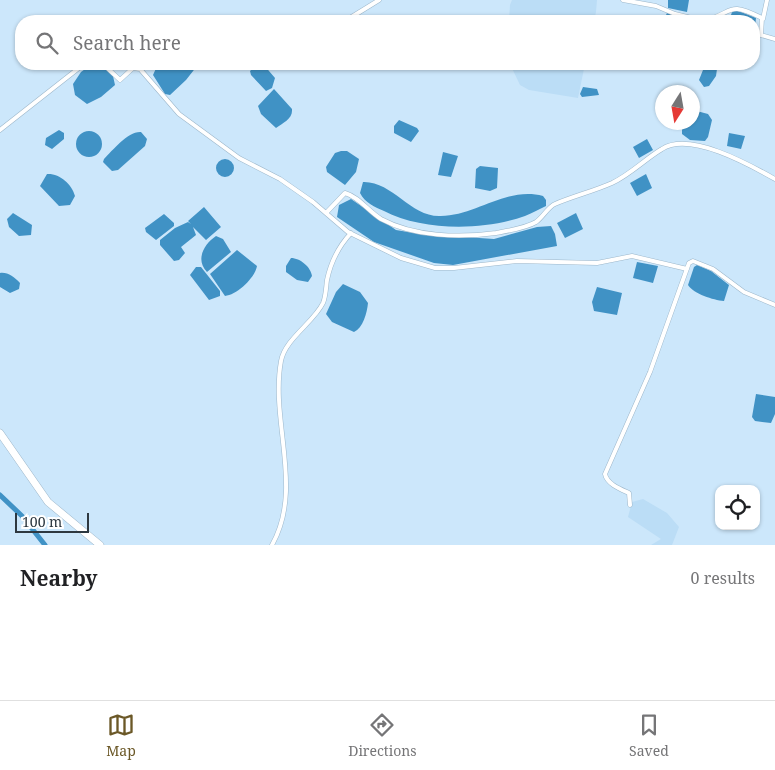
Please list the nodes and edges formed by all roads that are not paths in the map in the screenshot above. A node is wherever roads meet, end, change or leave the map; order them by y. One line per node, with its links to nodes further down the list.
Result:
1 (379, 0): 4 (street)
2 (623, 0): 5 (street)
3 (767, 0): 9 (street)
4 (354, 15)
5 (679, 15)
6 (716, 15): 7 (street)
7 (754, 15)
8 (760, 18): 9 (street)
9 (763, 19): 10 (street)
10 (775, 39)
11 (76, 70): 15 (street)
12 (109, 70): 13 (street)
13 (131, 70)
14 (141, 70): 17 (street)
15 (0, 130)
16 (775, 180): 17 (street)
17 (326, 212): 18 (street)
18 (351, 233): 19 (street); 24 (street)
19 (687, 269): 20 (street); 22 (street)
20 (775, 305)
21 (0, 433): 23 (highway)
22 (630, 505)
23 (100, 545)
24 (272, 545)

